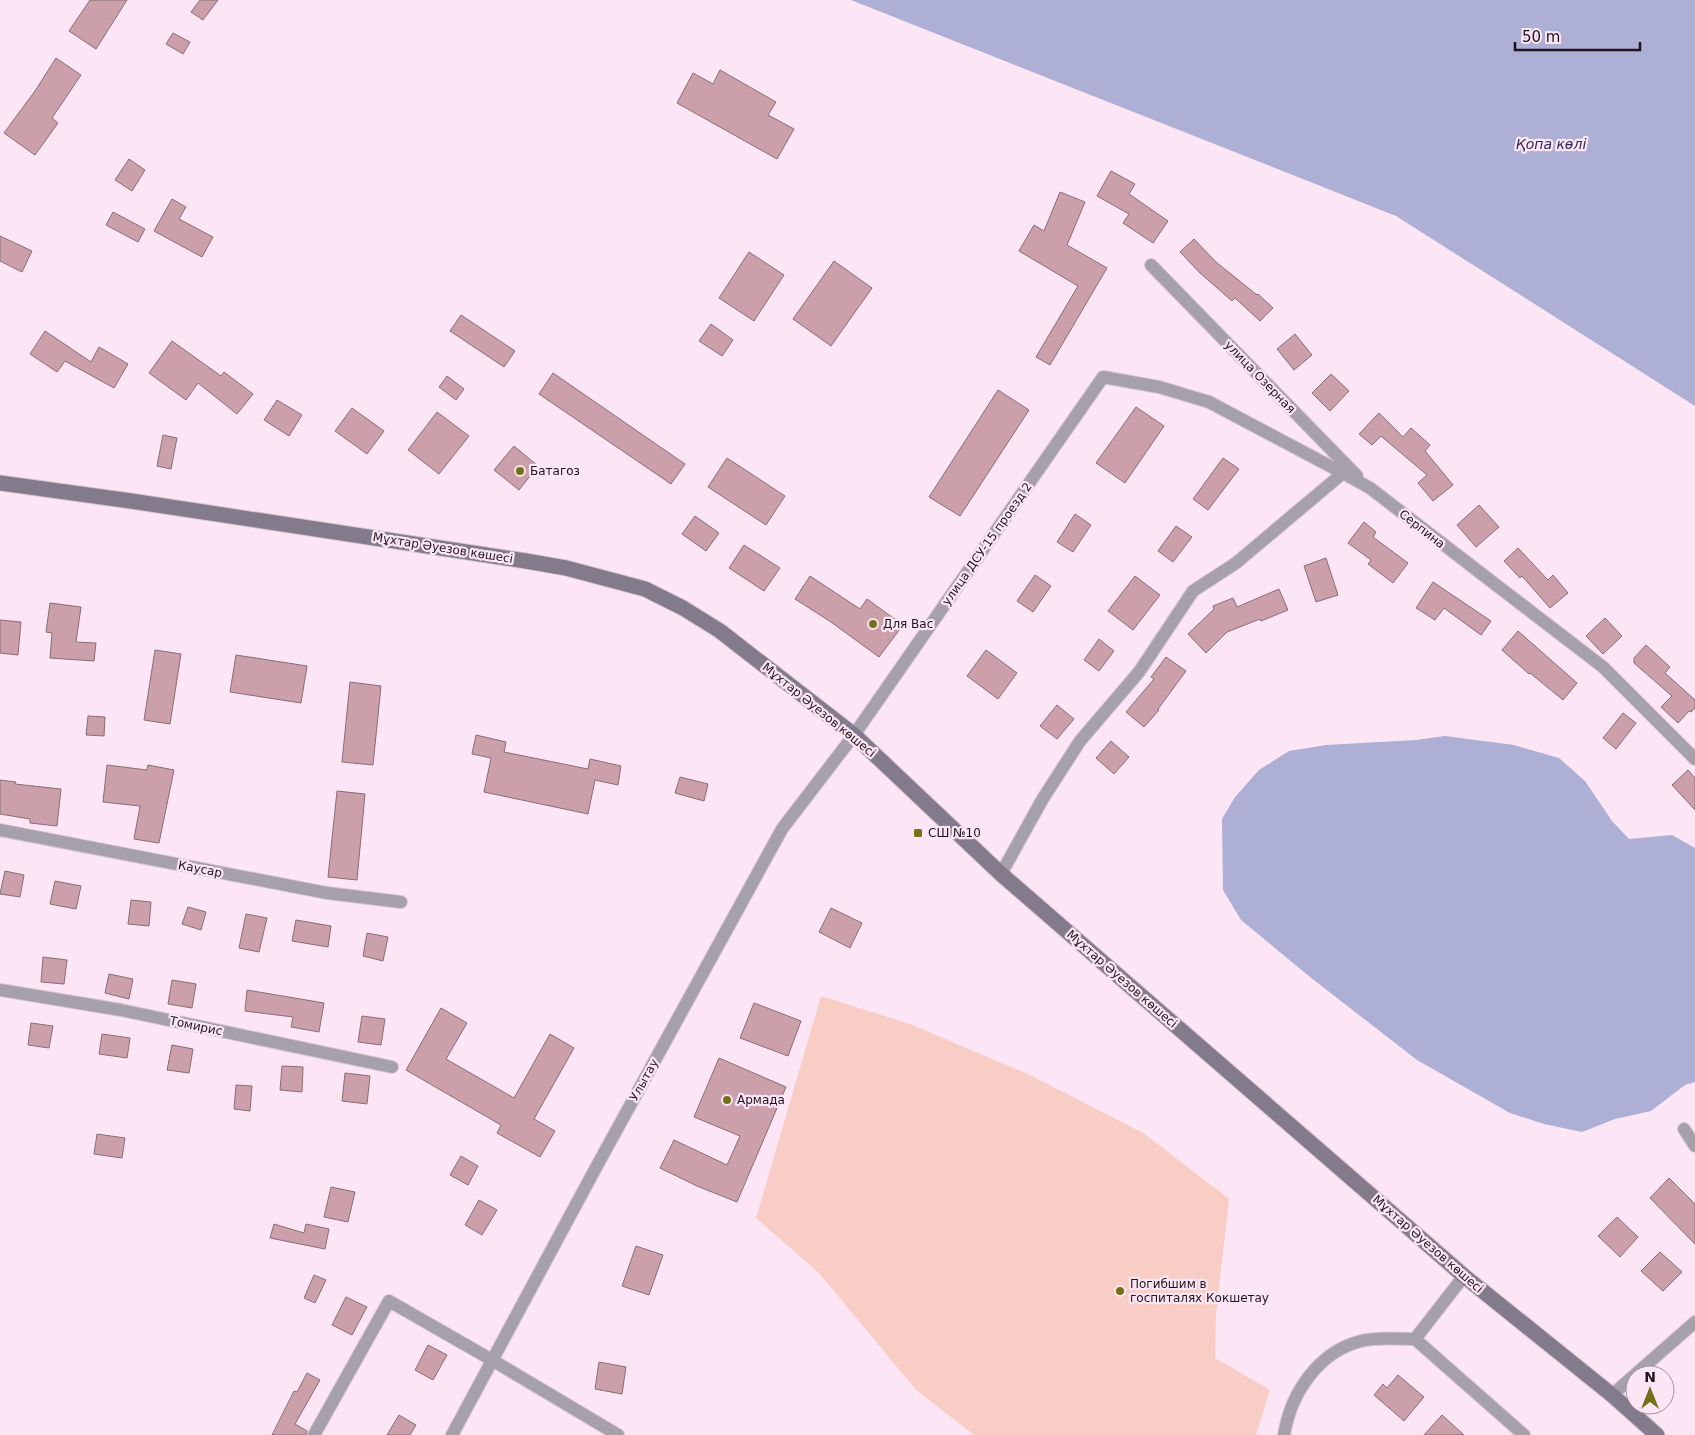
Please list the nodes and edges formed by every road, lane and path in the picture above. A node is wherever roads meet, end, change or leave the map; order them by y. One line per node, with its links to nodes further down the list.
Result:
1 (1151, 265): 5 (street, улица Озерная)
2 (1103, 377): 3 (street, Серпина); 6 (street, улица ДСУ-15 проезд 2)
3 (1343, 472): 5 (street, Серпина); 9 (street)
4 (0, 483): 6 (main road, Мұхтар Әуезов көшесі)
5 (1370, 488): 7 (street, Серпина)
6 (854, 736): 9 (main road, Мұхтар Әуезов көшесі); 18 (street, Улытау)
7 (1695, 759)
8 (0, 830): 10 (street, Каусар)
9 (1001, 874): 15 (main road, Мұхтар Әуезов көшесі)
10 (401, 902)
11 (0, 990): 12 (street, Томирис)
12 (392, 1067)
13 (1684, 1129): 14 (street)
14 (1695, 1146)
15 (1464, 1276): 17 (street); 19 (main road, Мұхтар Әуезов көшесі)
16 (1695, 1322): 19 (street)
17 (1415, 1340): 23 (street); 24 (street)
18 (492, 1360): 20 (street); 21 (street, Улытау); 22 (street)
19 (1612, 1395): 25 (main road, Мұхтар Әуезов көшесі)
20 (314, 1435)
21 (452, 1435)
22 (618, 1435)
23 (1284, 1435)
24 (1524, 1435)
25 (1656, 1435)

